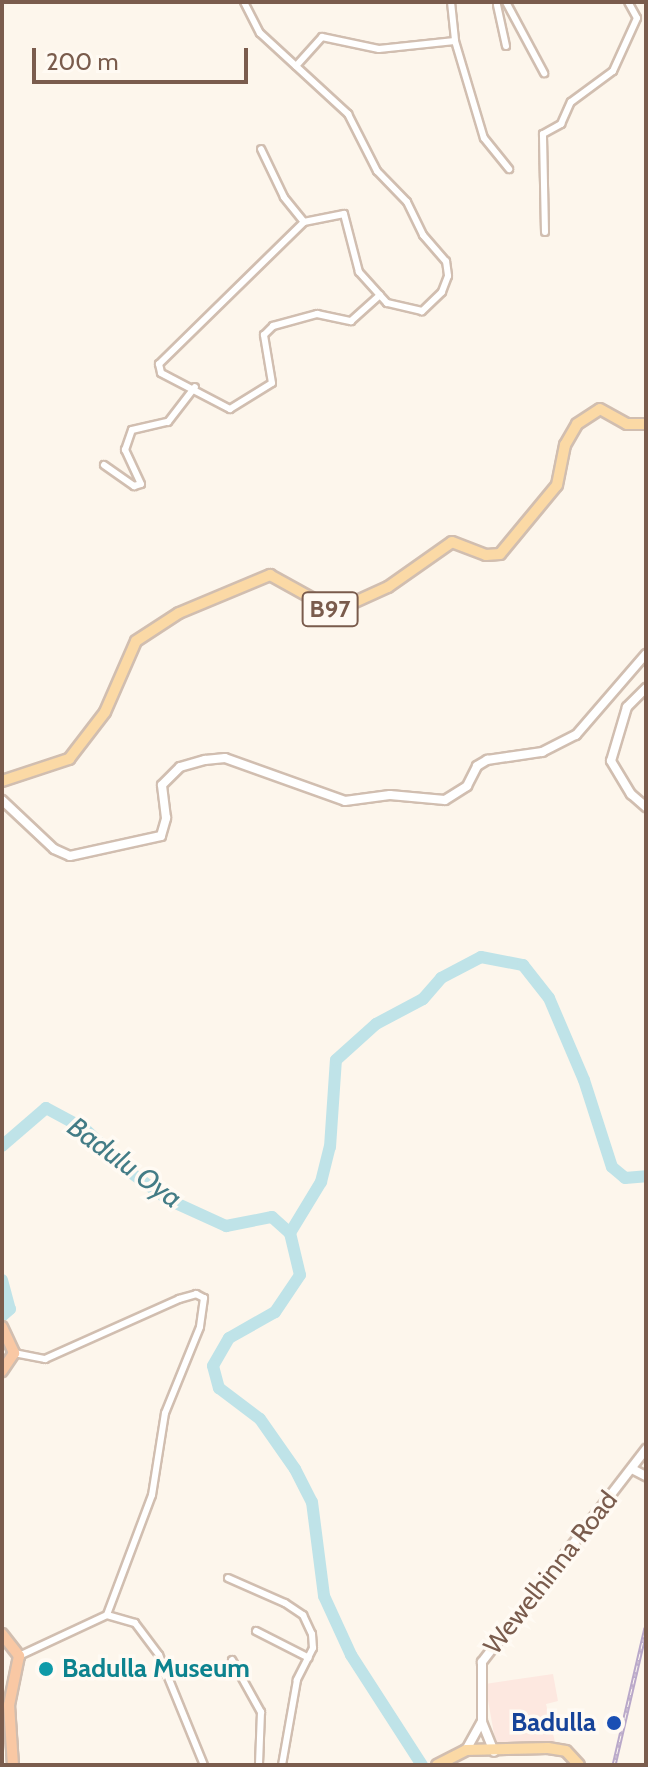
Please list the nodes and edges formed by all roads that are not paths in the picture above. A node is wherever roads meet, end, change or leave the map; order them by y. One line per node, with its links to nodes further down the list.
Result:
1 (244, 2): 8 (street)
2 (451, 2): 6 (street)
3 (506, 2): 9 (street)
4 (628, 2): 13 (street)
5 (497, 3): 7 (street)
6 (455, 41): 8 (street); 11 (street)
7 (506, 46)
8 (296, 66): 14 (street)
9 (544, 73)
10 (261, 149): 12 (street)
11 (509, 169)
12 (304, 222): 14 (street); 15 (street)
13 (545, 232)
14 (380, 295): 15 (street)
15 (195, 387): 17 (street)
16 (646, 424): 20 (main road, B97)
17 (104, 465)
18 (646, 654): 21 (street)
19 (646, 688): 22 (street)
20 (2, 781)
21 (2, 800)
22 (646, 807)
23 (4, 1330): 24 (highway)
24 (14, 1353): 25 (highway); 30 (street)
25 (2, 1371)
26 (646, 1449): 27 (street, Wewelhinna Road)
27 (632, 1469): 28 (street); 36 (street, Wewelhinna Road)
28 (646, 1476)
29 (228, 1578): 34 (street)
30 (107, 1615): 33 (street); 40 (street)
31 (256, 1631): 34 (street)
32 (2, 1634): 33 (highway)
33 (19, 1656): 39 (highway)
34 (309, 1658): 42 (street)
35 (232, 1660): 41 (street)
36 (482, 1721): 37 (street, Wewelhinna Road); 38 (street)
37 (466, 1750): 38 (main road); 43 (main road)
38 (494, 1752): 44 (main road)
39 (13, 1765)
40 (204, 1765)
41 (259, 1765)
42 (282, 1765)
43 (437, 1765)
44 (579, 1765)

